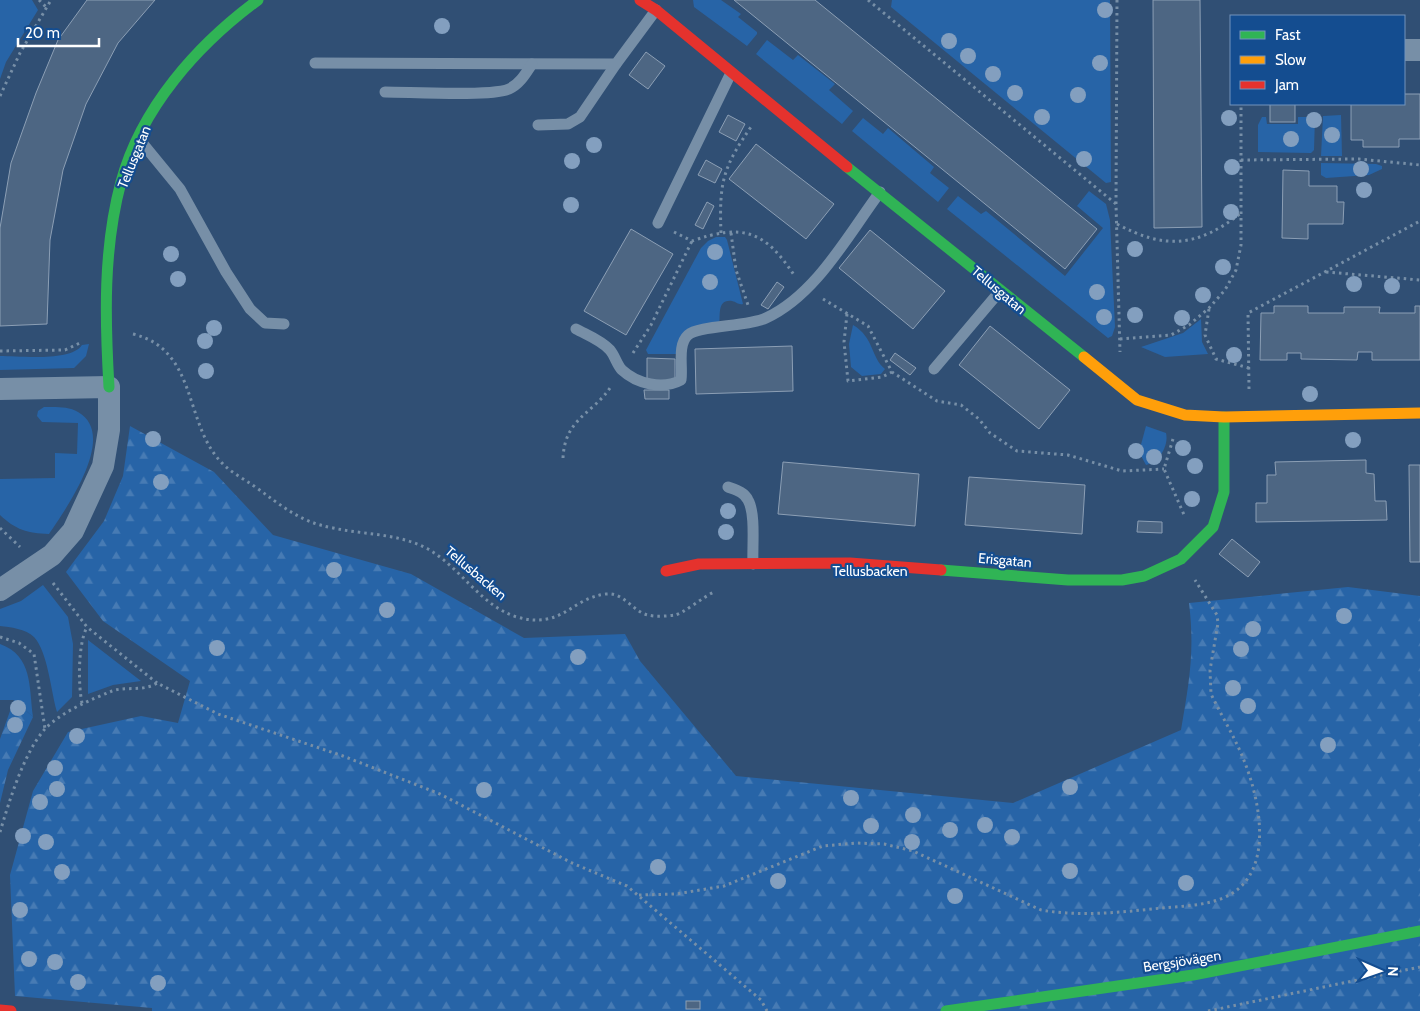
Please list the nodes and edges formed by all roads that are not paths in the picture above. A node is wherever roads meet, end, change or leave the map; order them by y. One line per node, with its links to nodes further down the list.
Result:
1 (258, 0): 12 (street, Tellusgatan)
2 (640, 0): 3 (street, Tellusgatan)
3 (656, 10): 8 (lane); 9 (street, Tellusgatan)
4 (1405, 50): 5 (street)
5 (1420, 50)
6 (315, 63): 7 (lane)
7 (532, 64): 8 (lane); 10 (lane)
8 (616, 64): 11 (lane)
9 (731, 73): 13 (street, Tellusgatan); 14 (lane)
10 (386, 92)
11 (538, 125)
12 (139, 139): 16 (lane); 19 (street, Tellusgatan)
13 (880, 192): 15 (street, Tellusgatan); 17 (lane)
14 (658, 223)
15 (1000, 291): 18 (lane); 22 (street, Tellusgatan)
16 (284, 324)
17 (576, 329)
18 (934, 369)
19 (109, 387): 20 (street); 26 (street, Tellusgatan)
20 (0, 389)
21 (1420, 413): 22 (street, Tellusgatan)
22 (1224, 417): 24 (street, Erisgatan)
23 (728, 487): 24 (lane)
24 (753, 564): 25 (street, Erisgatan)
25 (666, 571)
26 (0, 590)
27 (1420, 931): 30 (street, Bergsjövägen)
28 (0, 1010): 29 (street)
29 (11, 1011)
30 (946, 1011)

